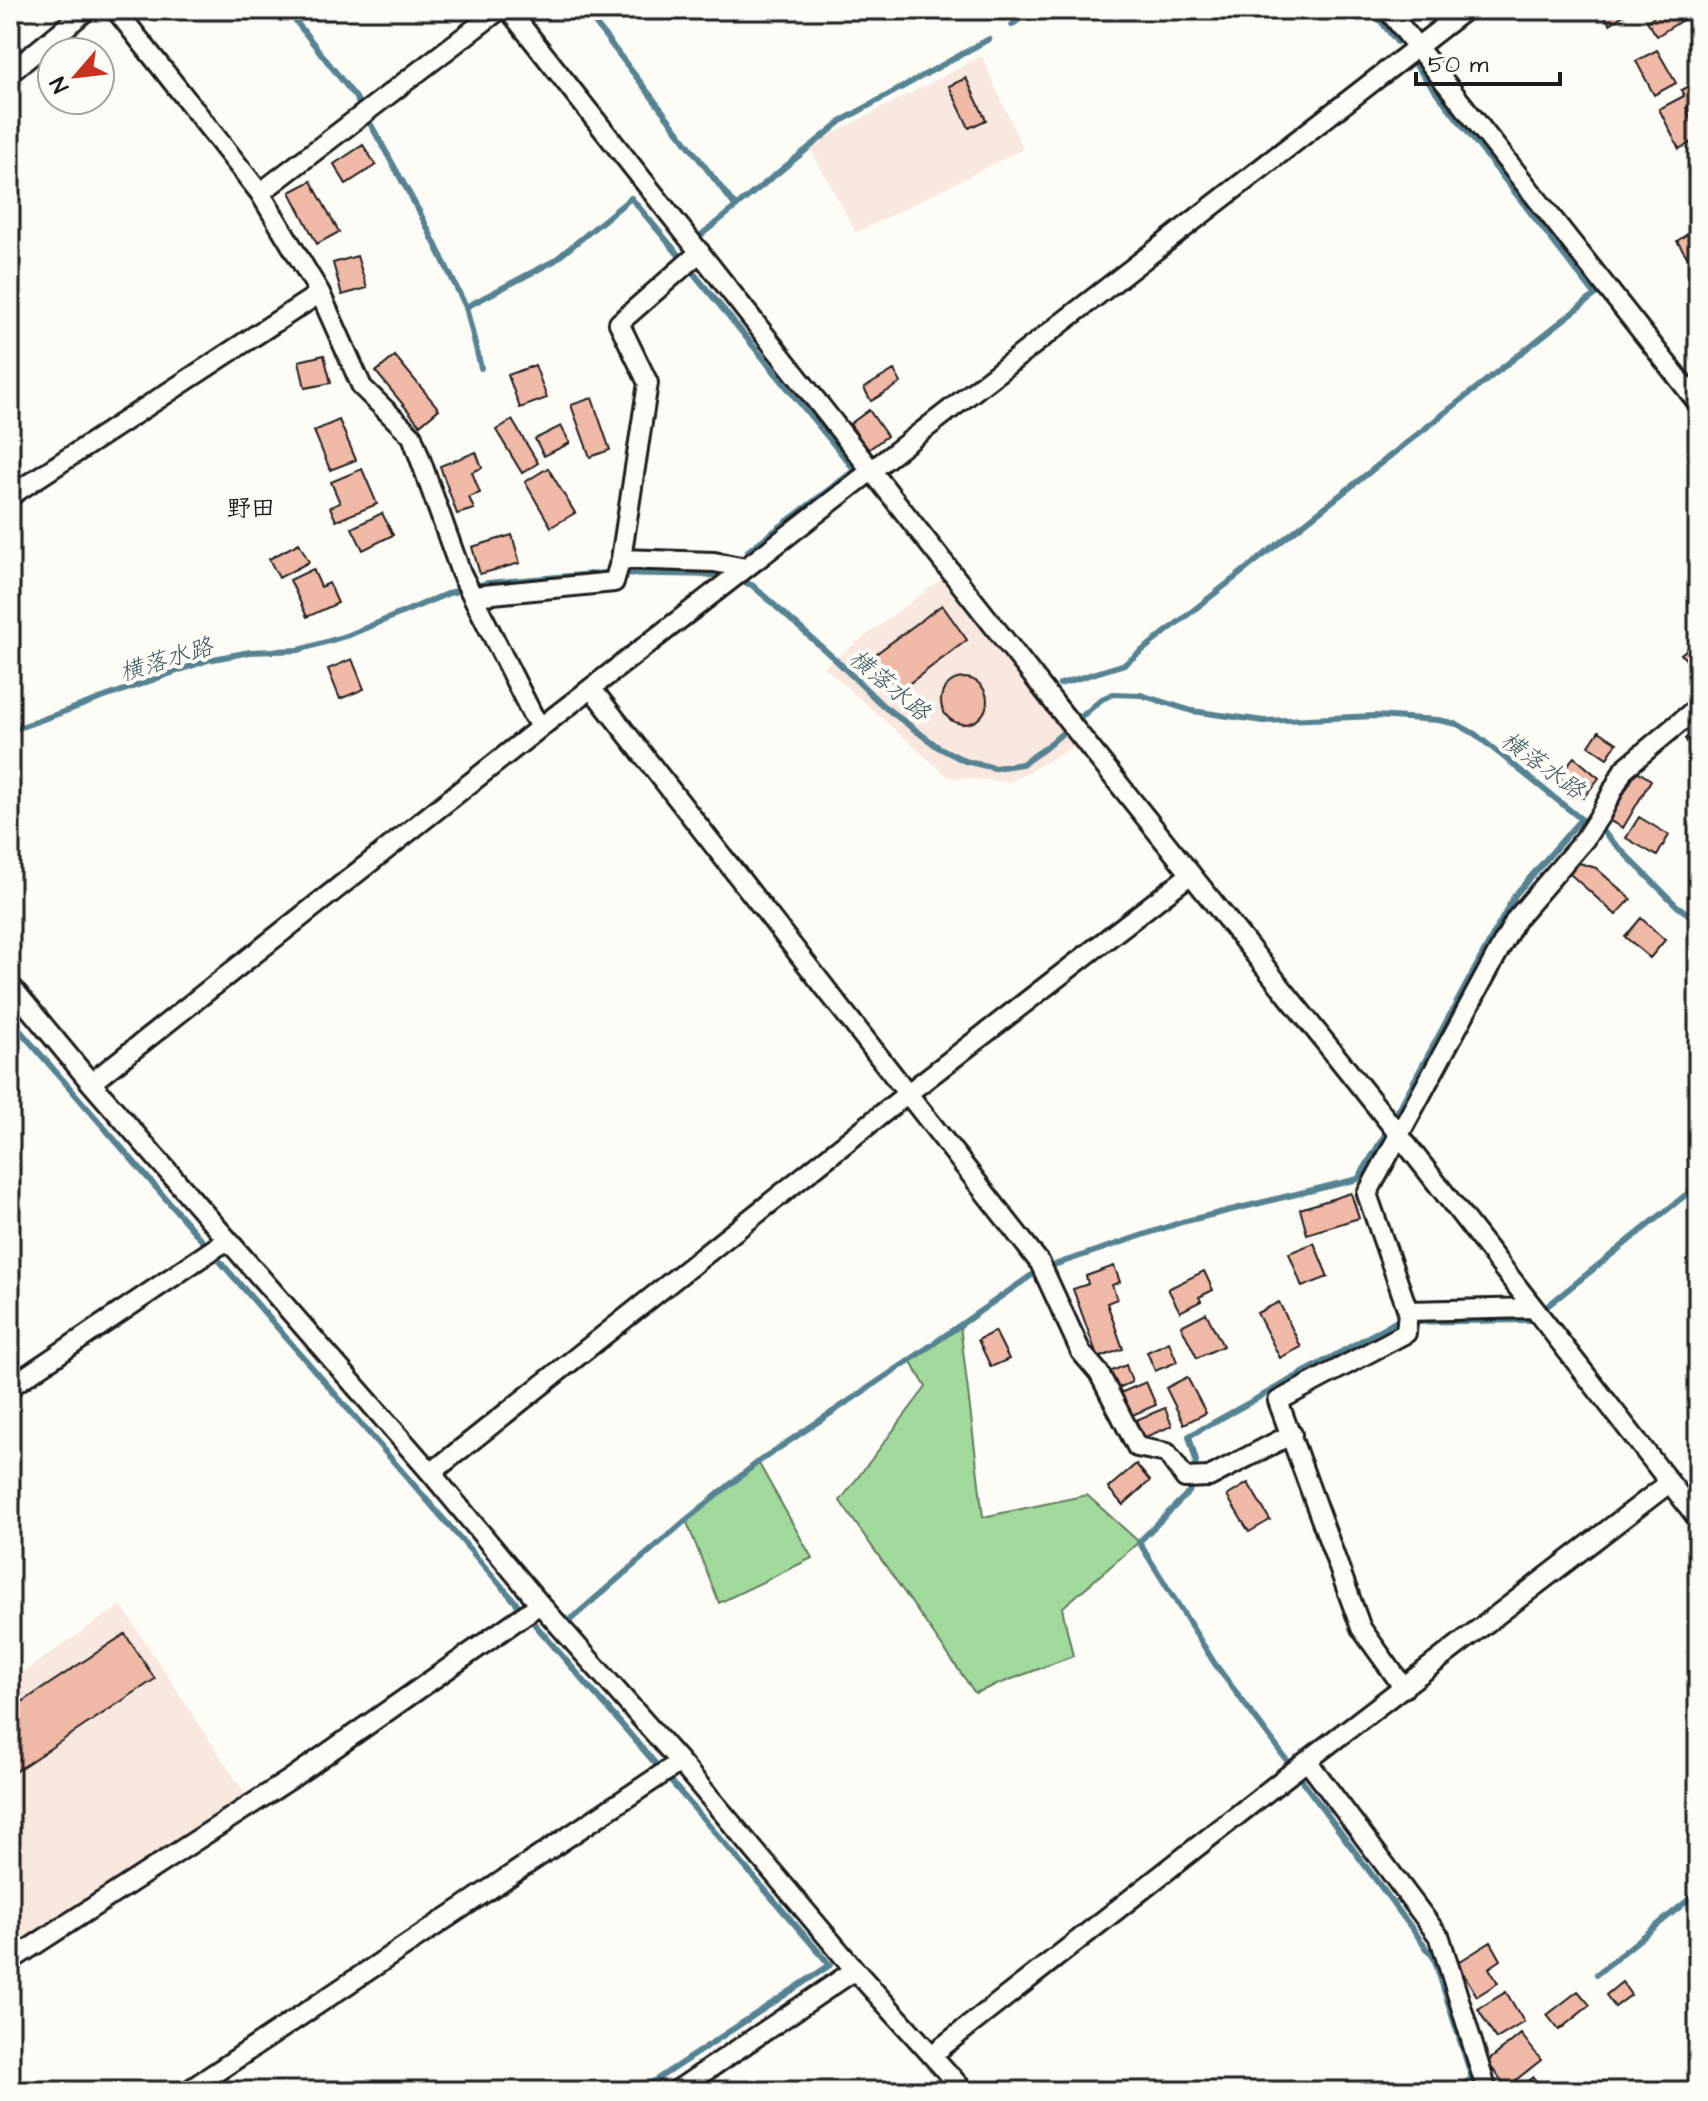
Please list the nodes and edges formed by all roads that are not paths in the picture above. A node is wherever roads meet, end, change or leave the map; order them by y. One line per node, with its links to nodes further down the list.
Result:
1 (87, 10): 8 (street)
2 (499, 10): 9 (street)
3 (509, 10): 10 (street)
4 (1388, 10): 7 (street)
5 (1465, 10): 7 (street)
6 (122, 17): 9 (street)
7 (1417, 47): 12 (street); 13 (street)
8 (10, 73)
9 (260, 193): 11 (street)
10 (700, 252): 13 (street); 15 (street)
11 (320, 293): 14 (street); 17 (street)
12 (1698, 403)
13 (872, 472): 16 (street); 21 (street)
14 (10, 496)
15 (621, 559): 16 (street); 17 (street)
16 (746, 568): 18 (street)
17 (473, 596): 20 (street)
18 (591, 688): 20 (street); 24 (street)
19 (1698, 707): 25 (street)
20 (541, 727): 23 (street)
21 (1191, 874): 24 (street); 25 (street)
22 (10, 985): 23 (street)
23 (91, 1083): 26 (street)
24 (907, 1094): 30 (street); 31 (street)
25 (1400, 1136): 27 (street); 28 (street)
26 (227, 1240): 29 (street); 31 (street)
27 (1533, 1308): 28 (street); 32 (street)
28 (1408, 1311): 30 (street)
29 (10, 1387)
30 (1292, 1434): 35 (street)
31 (431, 1473): 34 (street)
32 (1669, 1483): 33 (street); 35 (street)
33 (1698, 1519)
34 (540, 1604): 36 (street); 38 (street)
35 (1404, 1688): 37 (street)
36 (680, 1762): 39 (street); 41 (street)
37 (1308, 1762): 40 (street); 44 (street)
38 (10, 1961)
39 (855, 1970): 40 (street); 42 (street)
40 (933, 2054): 43 (street)
41 (188, 2091)
42 (676, 2091)
43 (964, 2091)
44 (1487, 2091)

